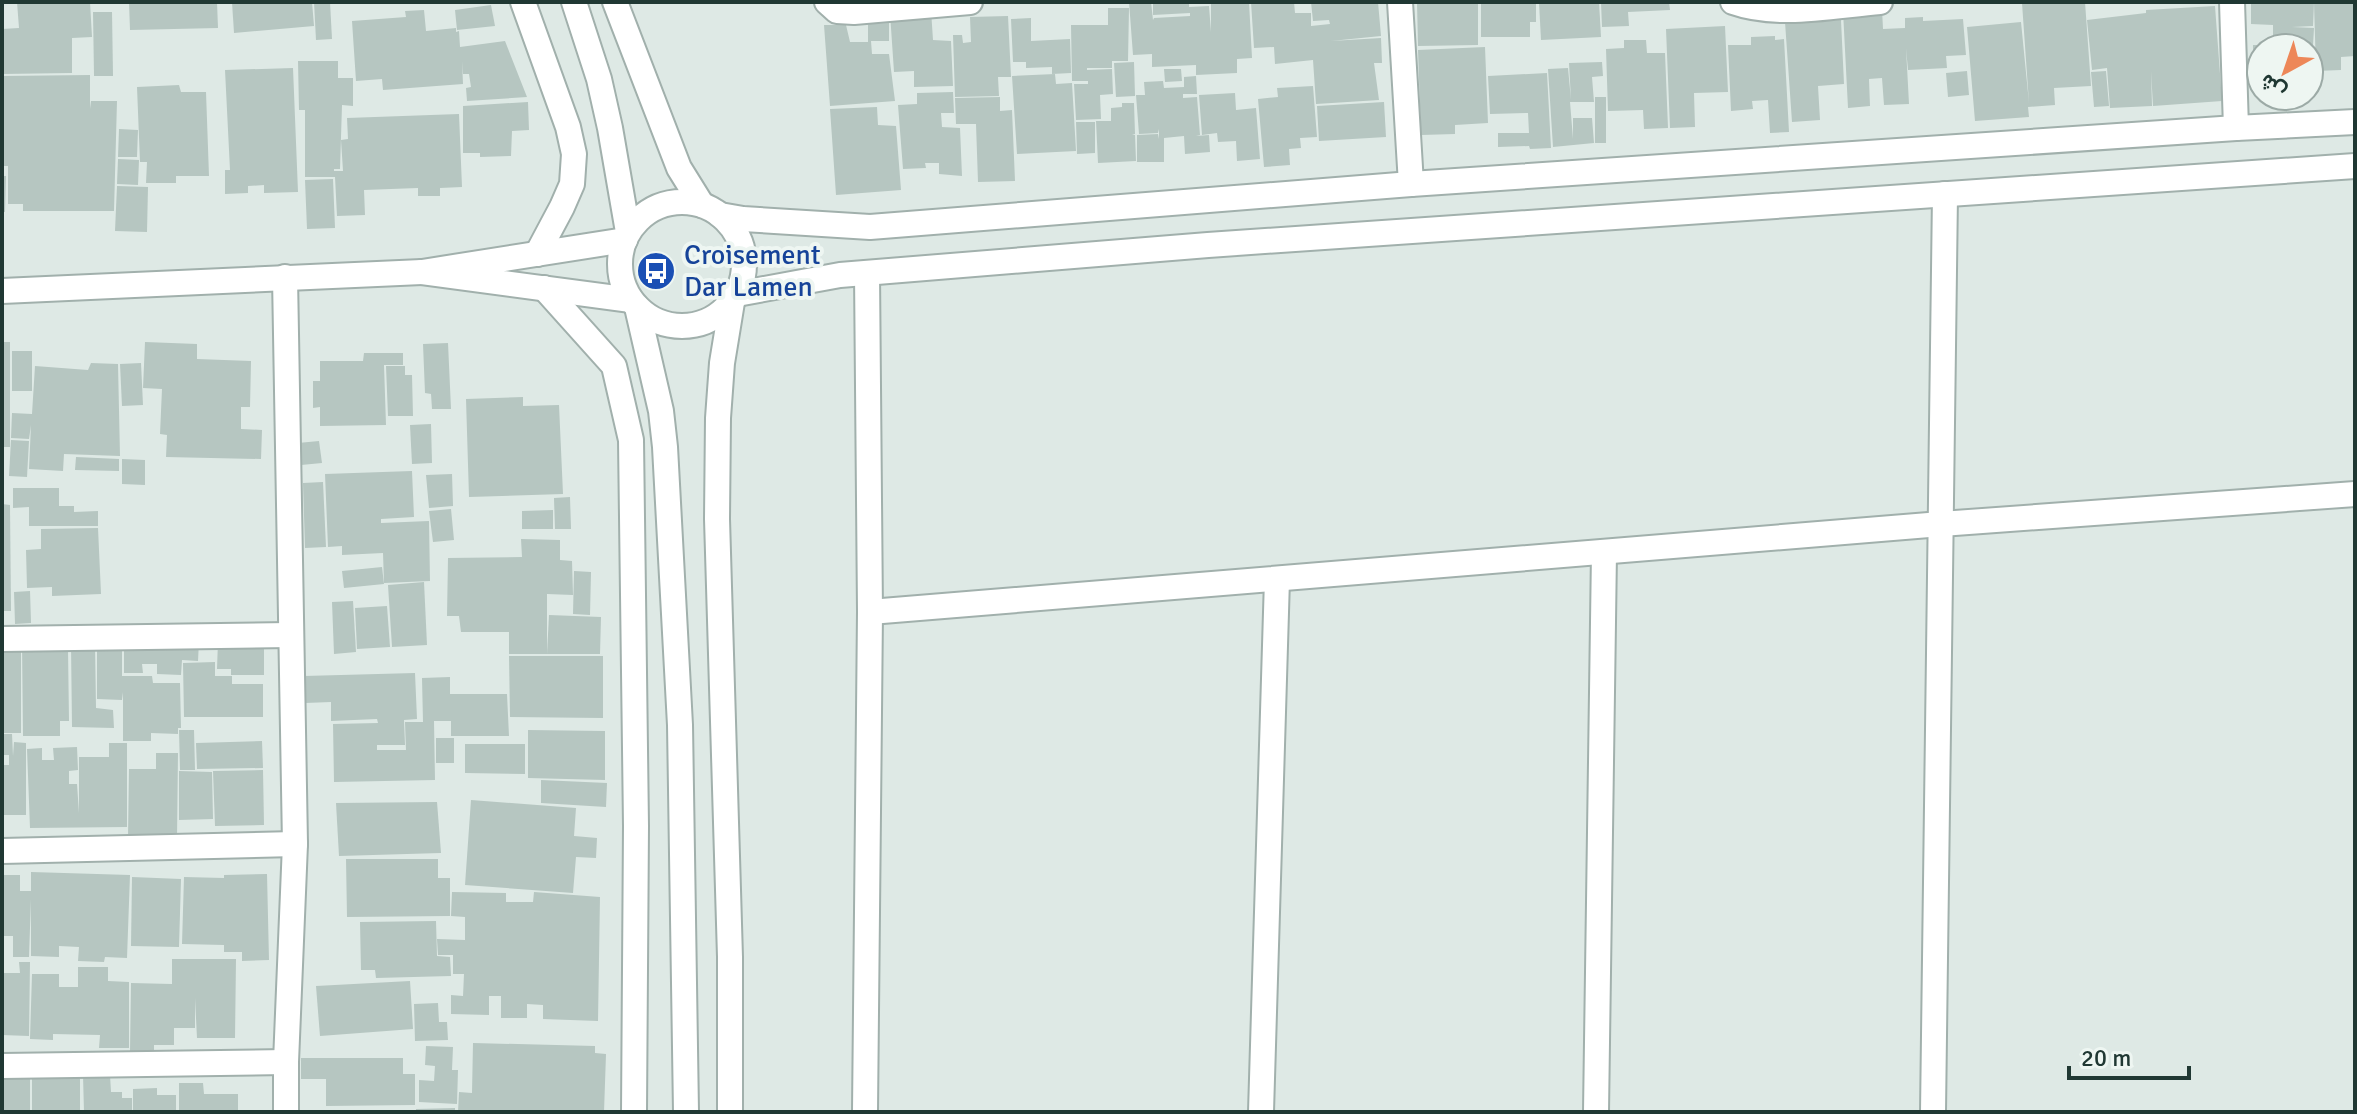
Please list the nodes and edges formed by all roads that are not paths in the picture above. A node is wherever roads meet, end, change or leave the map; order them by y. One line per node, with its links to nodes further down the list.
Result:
1 (523, 2): 17 (street)
2 (574, 2): 16 (street)
3 (615, 2): 15 (street)
4 (827, 2): 5 (street)
5 (970, 2)
6 (1400, 2): 13 (street)
7 (1733, 2): 8 (street)
8 (1880, 2)
9 (2232, 2): 11 (street)
10 (2355, 122): 11 (street)
11 (2236, 128): 13 (street)
12 (2355, 166): 14 (street)
13 (1411, 184): 15 (street)
14 (1945, 194): 19 (street); 26 (street)
15 (711, 210): 16 (street); 23 (street)
16 (626, 236): 17 (street); 24 (street)
17 (537, 254): 18 (street)
18 (422, 272): 20 (street); 21 (street)
19 (867, 273): 23 (street); 29 (street)
20 (285, 277): 22 (street); 30 (street)
21 (544, 288): 24 (street); 37 (street)
22 (2, 291)
23 (735, 298): 24 (street); 39 (street)
24 (634, 303): 38 (street)
25 (2355, 494): 26 (street)
26 (1941, 524): 27 (street); 43 (street)
27 (1604, 552): 28 (street); 42 (street)
28 (1277, 579): 29 (street); 41 (street)
29 (870, 612): 40 (street)
30 (290, 635): 31 (street); 32 (street)
31 (2, 639)
32 (295, 844): 33 (street); 34 (street)
33 (2, 851)
34 (286, 1062): 35 (street); 36 (street)
35 (2, 1066)
36 (286, 1112)
37 (634, 1112)
38 (686, 1112)
39 (730, 1112)
40 (865, 1112)
41 (1261, 1112)
42 (1596, 1112)
43 (1933, 1112)

